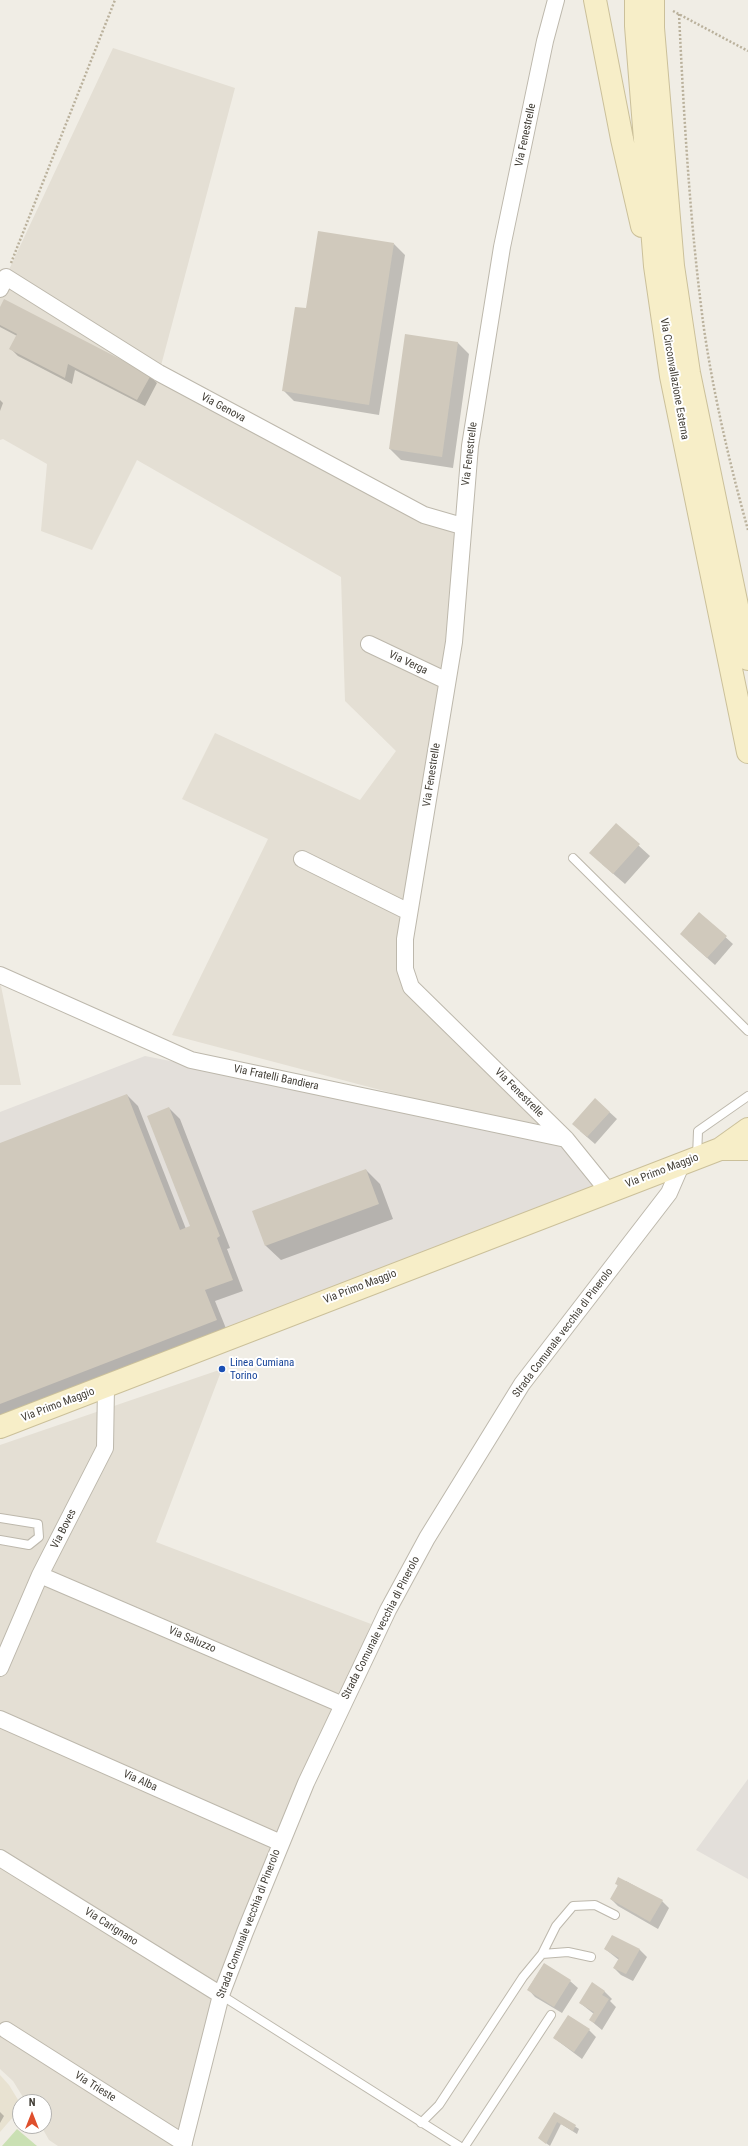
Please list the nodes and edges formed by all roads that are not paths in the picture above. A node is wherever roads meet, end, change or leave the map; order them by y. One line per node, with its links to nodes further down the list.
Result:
1 (556, 0): 7 (street, Via Fenestrelle)
2 (596, 0): 5 (main road)
3 (636, 0): 5 (main road, Via Circonvallazione Esterna)
4 (660, 4): 9 (main road, Via Circonvallazione Esterna)
5 (655, 266): 11 (main road, Via Circonvallazione Esterna)
6 (3, 283): 7 (street, Via Genova)
7 (462, 526): 10 (street, Via Fenestrelle)
8 (369, 644): 10 (street, Via Verga)
9 (748, 659)
10 (447, 681): 14 (street, Via Fenestrelle)
11 (748, 752)
12 (574, 858): 16 (lane)
13 (302, 859): 14 (street)
14 (410, 912): 19 (street, Via Fenestrelle)
15 (0, 974): 19 (street, Via Fratelli Bandiera)
16 (748, 1031)
17 (748, 1096): 22 (lane)
18 (748, 1129): 20 (main road, Via Primo Maggio)
19 (566, 1139): 23 (street, Via Fenestrelle)
20 (720, 1149): 21 (main road, Via Primo Maggio); 22 (main road, Via Primo Maggio)
21 (748, 1150)
22 (690, 1160): 23 (main road, Via Primo Maggio); 30 (street, Strada Comunale vecchia di Pinerolo)
23 (608, 1191): 24 (main road, Via Primo Maggio)
24 (106, 1386): 25 (main road, Via Primo Maggio); 28 (street, Via Boves)
25 (0, 1427)
26 (0, 1518): 27 (lane)
27 (0, 1540)
28 (40, 1575): 29 (street, Via Boves); 30 (street, Via Saluzzo)
29 (0, 1668)
30 (343, 1705): 32 (street, Strada Comunale vecchia di Pinerolo)
31 (0, 1719): 32 (street, Via Alba)
32 (281, 1842): 37 (street, Strada Comunale vecchia di Pinerolo)
33 (0, 1858): 37 (street, Via Carignano)
34 (615, 1914): 35 (lane)
35 (542, 1954): 36 (lane); 40 (lane)
36 (590, 1957)
37 (221, 1995): 40 (lane); 41 (street, Strada Comunale vecchia di Pinerolo)
38 (551, 2015): 43 (lane)
39 (6, 2030): 41 (street, Via Trieste)
40 (421, 2123): 42 (lane)
41 (183, 2145)
42 (459, 2146)
43 (465, 2146)

